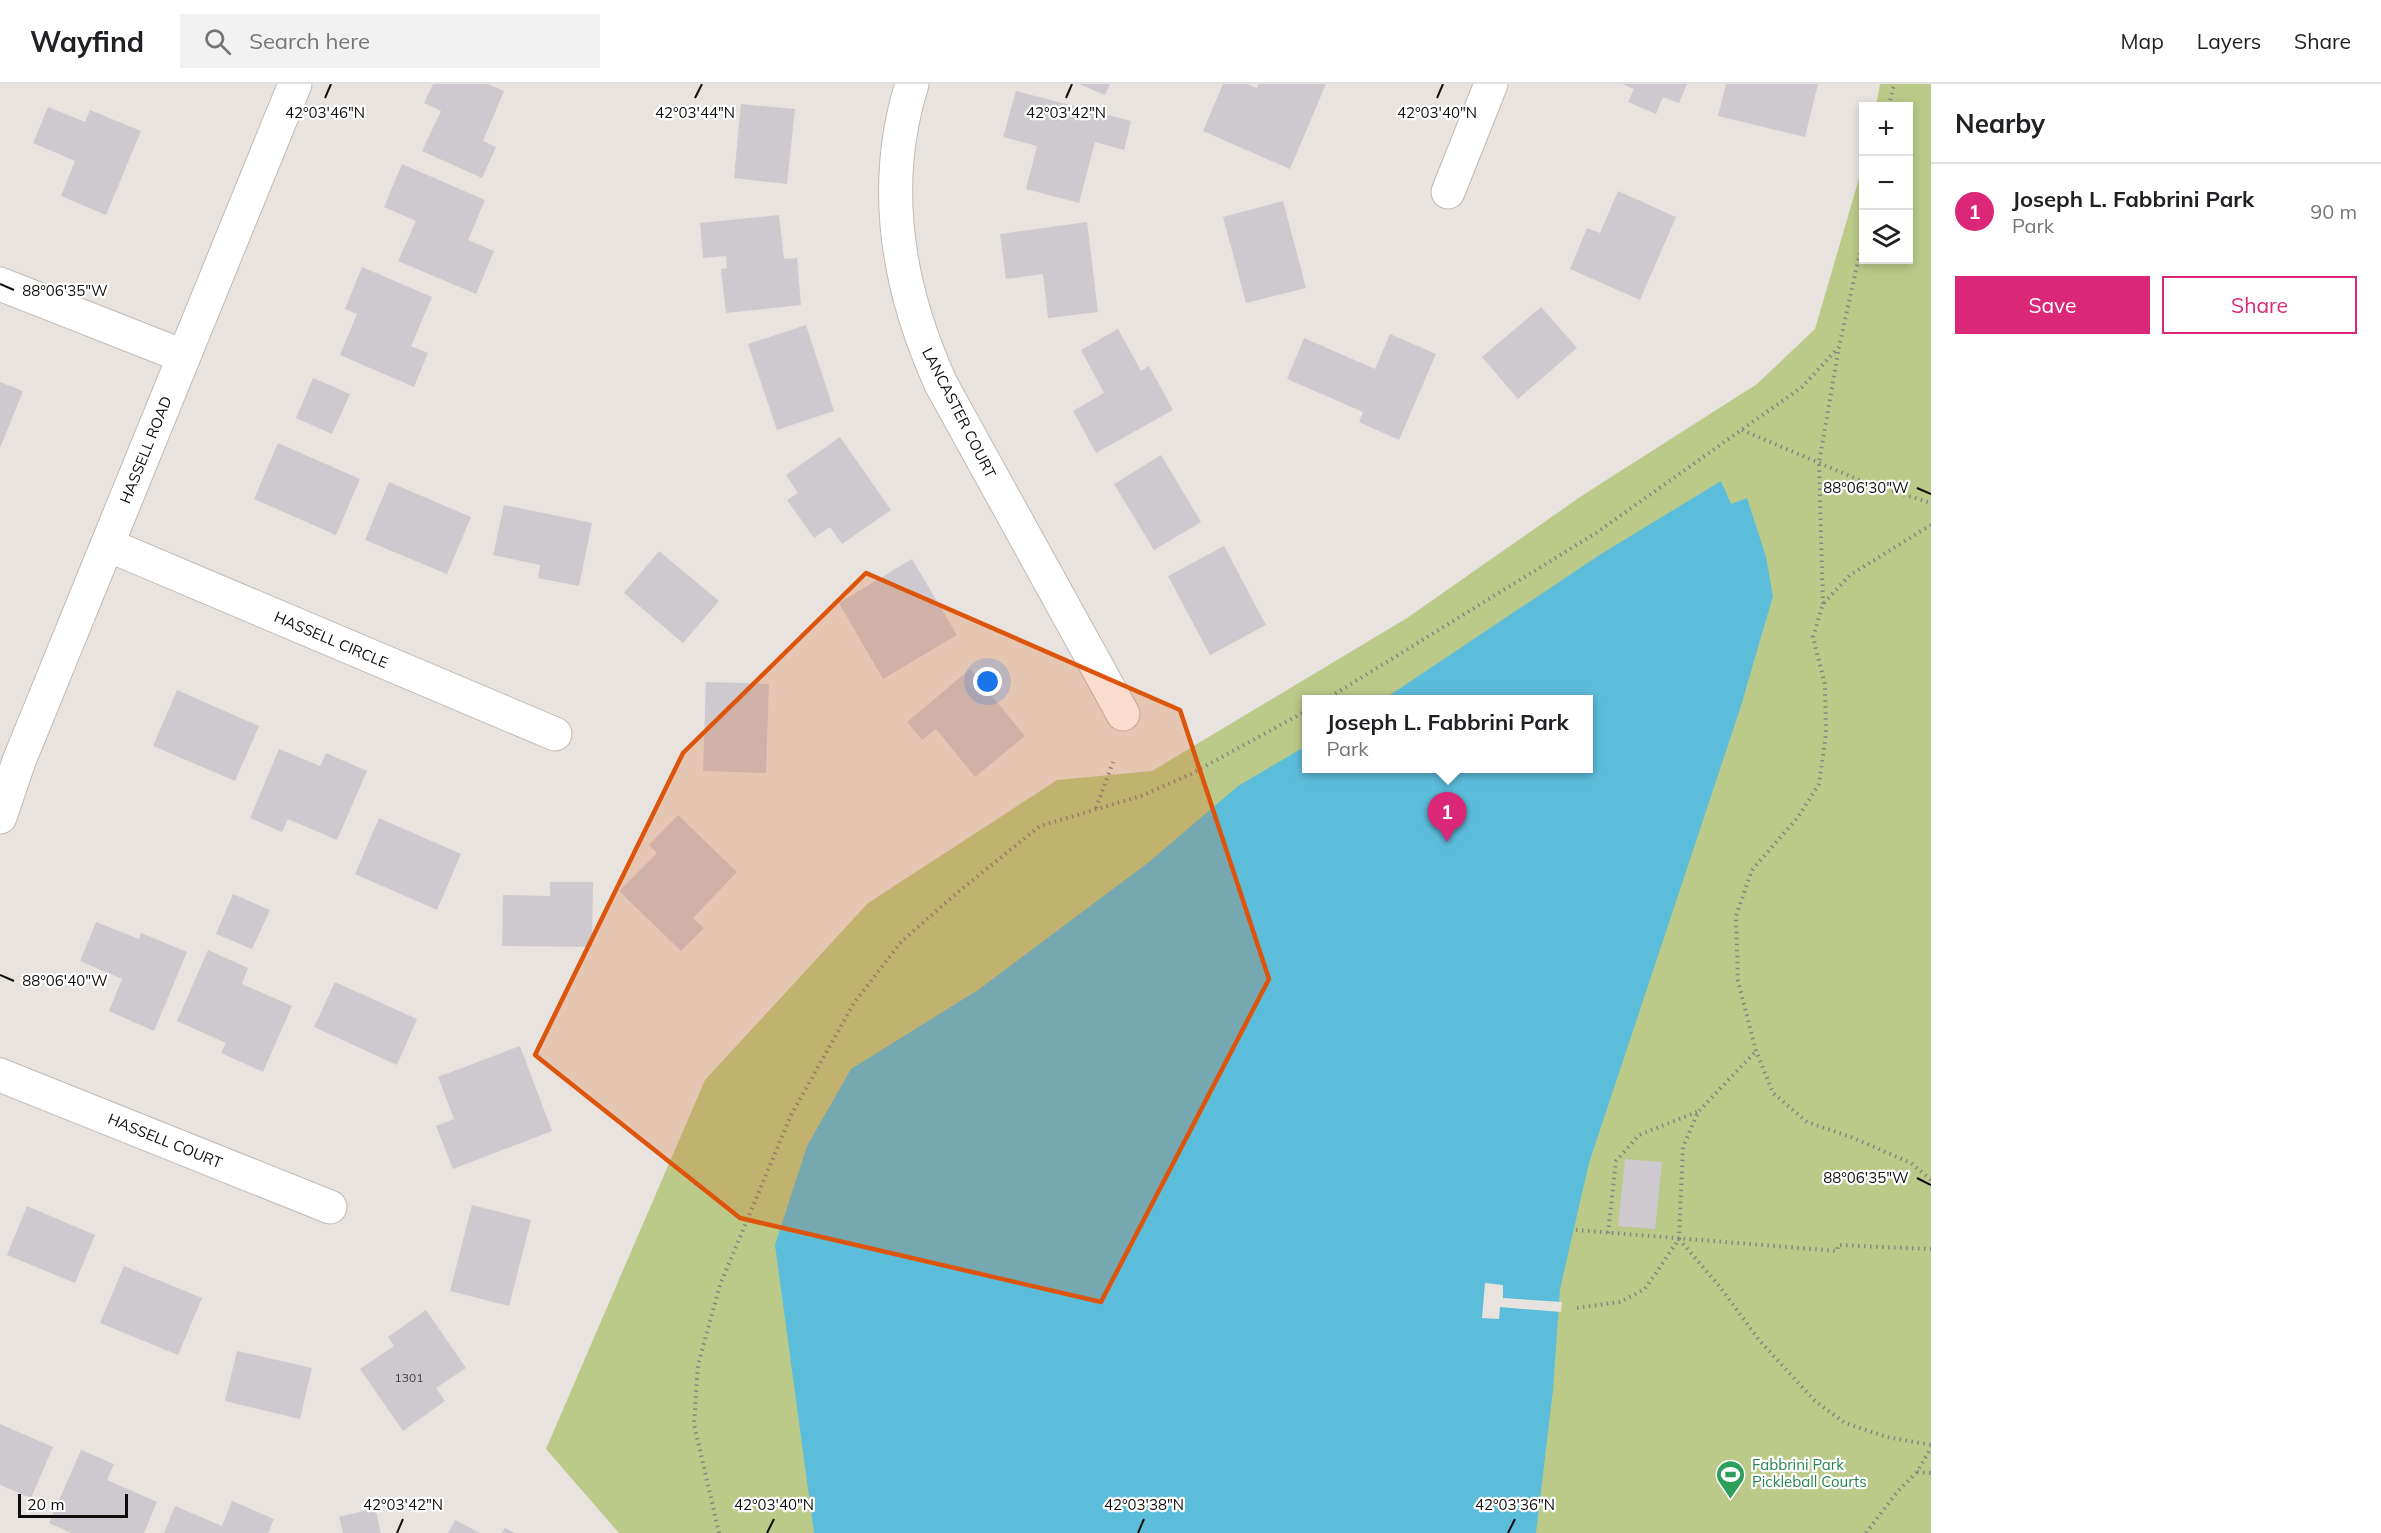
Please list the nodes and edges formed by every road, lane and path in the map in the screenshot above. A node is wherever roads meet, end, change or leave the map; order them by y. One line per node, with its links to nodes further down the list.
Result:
1 (295, 84): 10 (street, HASSELL ROAD)
2 (912, 84): 19 (street, LANCASTER COURT)
3 (1491, 84): 6 (street)
4 (1894, 84): 5 (path)
5 (1890, 102)
6 (1448, 192)
7 (1859, 253): 9 (path)
8 (0, 284): 10 (street)
9 (1839, 347): 11 (path); 12 (path)
10 (183, 356): 15 (street, HASSELL ROAD)
11 (1742, 430): 12 (path); 17 (path)
12 (1819, 463): 13 (path); 16 (path)
13 (1931, 503)
14 (1931, 525): 16 (path)
15 (108, 545): 20 (street, HASSELL CIRCLE); 23 (street, HASSELL ROAD)
16 (1823, 604): 24 (path)
17 (1332, 695)
18 (1302, 713): 22 (path)
19 (1123, 714)
20 (555, 735)
21 (1113, 762): 22 (path)
22 (1096, 808): 37 (path)
23 (0, 817)
24 (1756, 1051): 26 (path); 27 (path)
25 (0, 1075): 28 (street, HASSELL COURT)
26 (1698, 1112): 30 (path); 31 (path)
27 (1931, 1180)
28 (330, 1207)
29 (1576, 1230): 30 (path)
30 (1608, 1233): 31 (path)
31 (1679, 1239): 32 (path); 33 (path); 34 (path)
32 (1931, 1249)
33 (1577, 1308)
34 (1931, 1446): 35 (path)
35 (1917, 1472): 36 (path); 38 (path)
36 (1931, 1473)
37 (719, 1533)
38 (1866, 1533)

